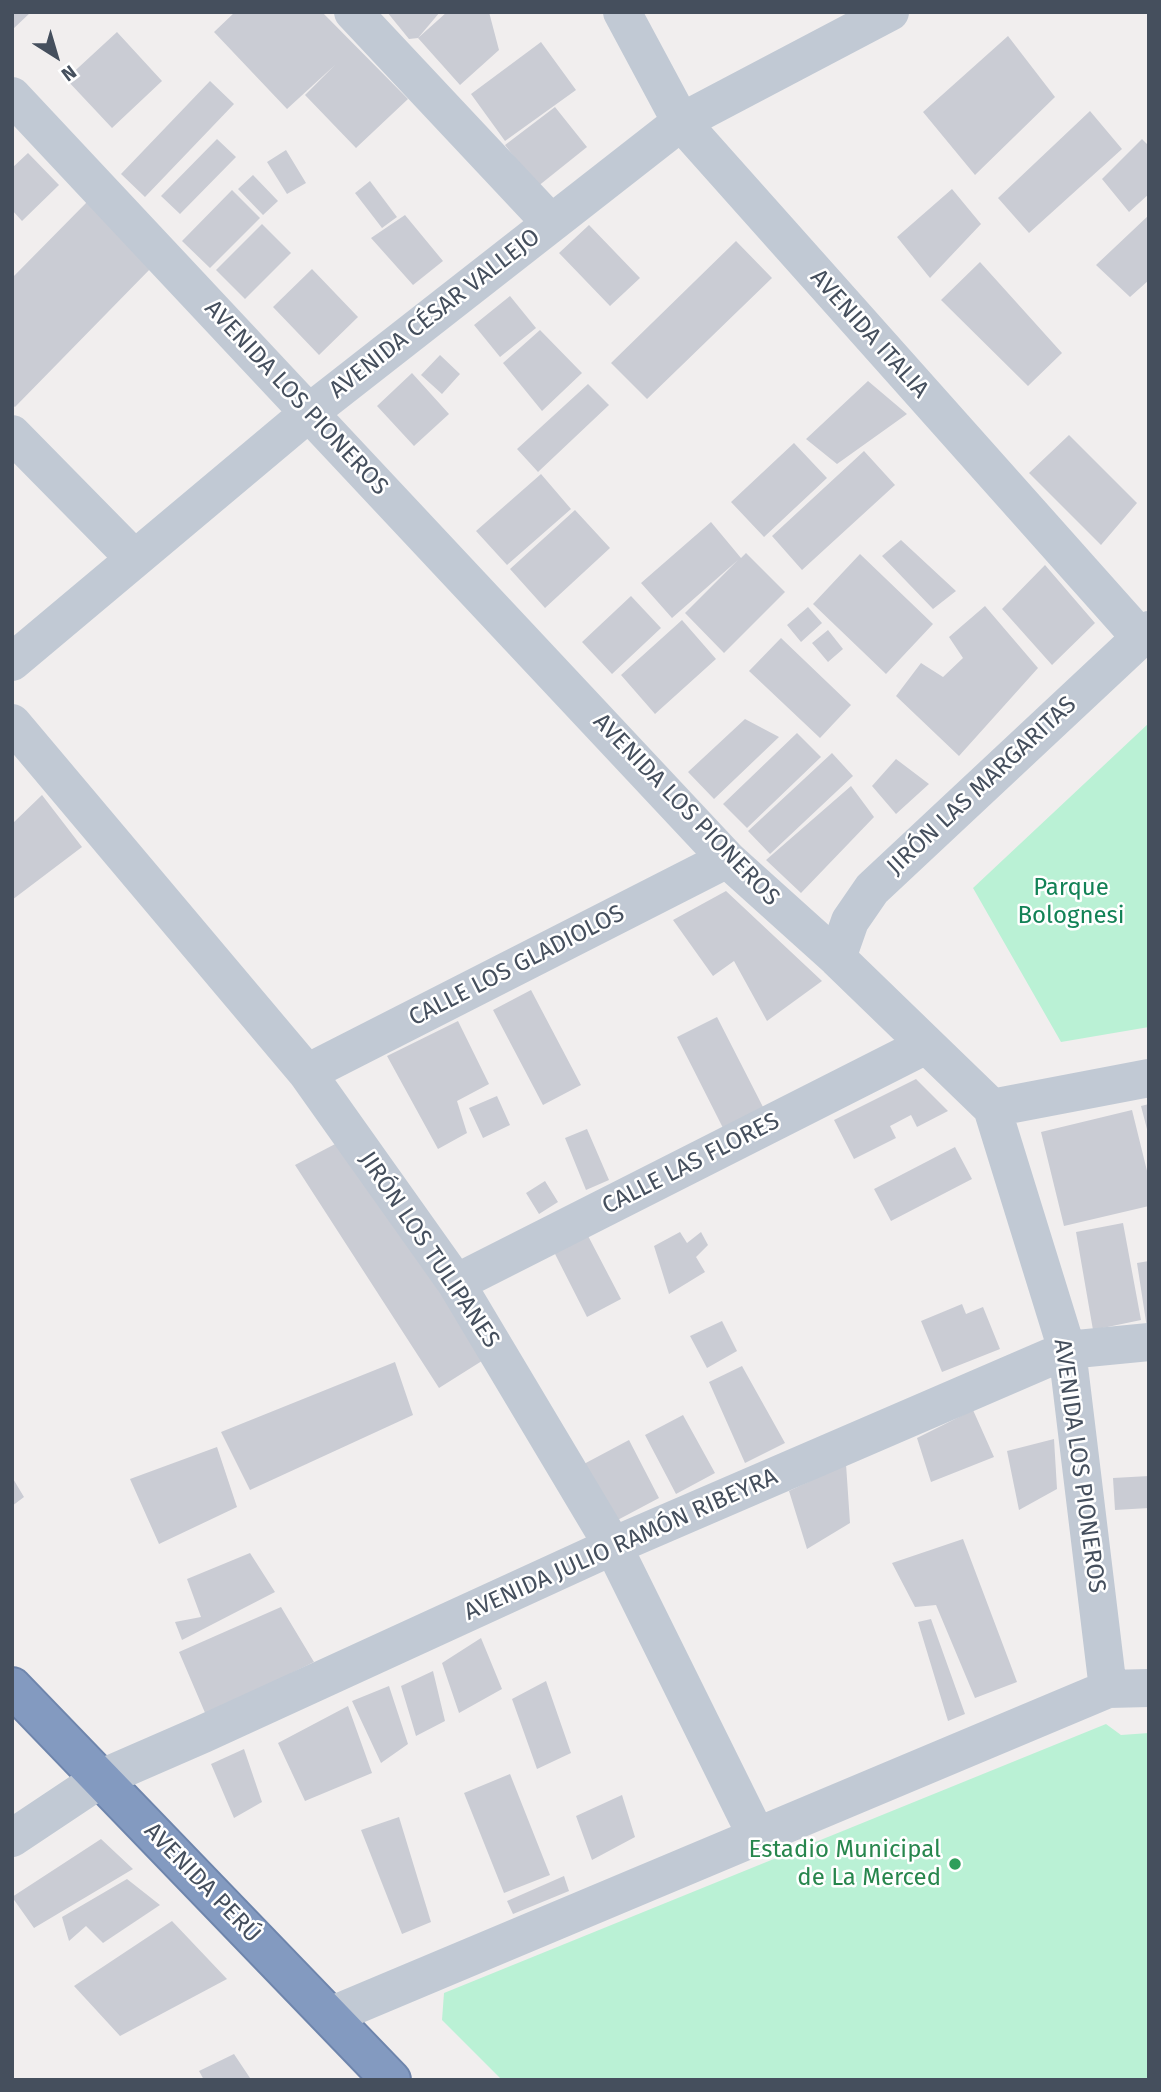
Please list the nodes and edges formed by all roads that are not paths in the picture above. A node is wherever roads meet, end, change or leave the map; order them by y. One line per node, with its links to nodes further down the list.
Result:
1 (353, 12): 6 (street)
2 (622, 12): 5 (street, AVENIDA ITALIA)
3 (882, 14): 5 (street, AVENIDA CÉSAR VALLEJO)
4 (12, 96): 7 (street, AVENIDA LOS PIONEROS)
5 (681, 122): 6 (street, AVENIDA CÉSAR VALLEJO); 10 (street, AVENIDA ITALIA)
6 (551, 223): 7 (street, AVENIDA CÉSAR VALLEJO)
7 (310, 412): 9 (street, AVENIDA CÉSAR VALLEJO); 13 (street, AVENIDA LOS PIONEROS)
8 (12, 435): 9 (street)
9 (134, 558): 11 (street, AVENIDA CÉSAR VALLEJO)
10 (1145, 634): 14 (street, JIRÓN LAS MARGARITAS)
11 (12, 662)
12 (12, 723): 16 (street, JIRÓN LOS TULIPANES)
13 (727, 859): 14 (street, AVENIDA LOS PIONEROS); 16 (street, CALLE LOS GLADIOLOS)
14 (837, 958): 15 (street, AVENIDA LOS PIONEROS)
15 (926, 1045): 18 (street, AVENIDA LOS PIONEROS); 19 (street, CALLE LAS FLORES)
16 (307, 1073): 19 (street, JIRÓN LOS TULIPANES)
17 (1149, 1078): 18 (street)
18 (992, 1108): 21 (street, AVENIDA LOS PIONEROS)
19 (456, 1283): 22 (street, JIRÓN LOS TULIPANES)
20 (1149, 1342): 21 (street, AVENIDA JULIO RAMÓN RIBEYRA)
21 (1067, 1350): 22 (street, AVENIDA JULIO RAMÓN RIBEYRA); 25 (street, AVENIDA LOS PIONEROS)
22 (613, 1546): 26 (street, AVENIDA JULIO RAMÓN RIBEYRA); 27 (street, JIRÓN LOS TULIPANES)
23 (12, 1686): 26 (highway, AVENIDA PERÚ)
24 (1149, 1688): 25 (street)
25 (1108, 1689): 27 (street)
26 (102, 1778): 28 (street, AVENIDA JULIO RAMÓN RIBEYRA); 29 (highway, AVENIDA PERÚ)
27 (757, 1837): 29 (street)
28 (12, 1838)
29 (330, 2016): 30 (highway, AVENIDA PERÚ)
30 (391, 2080)

